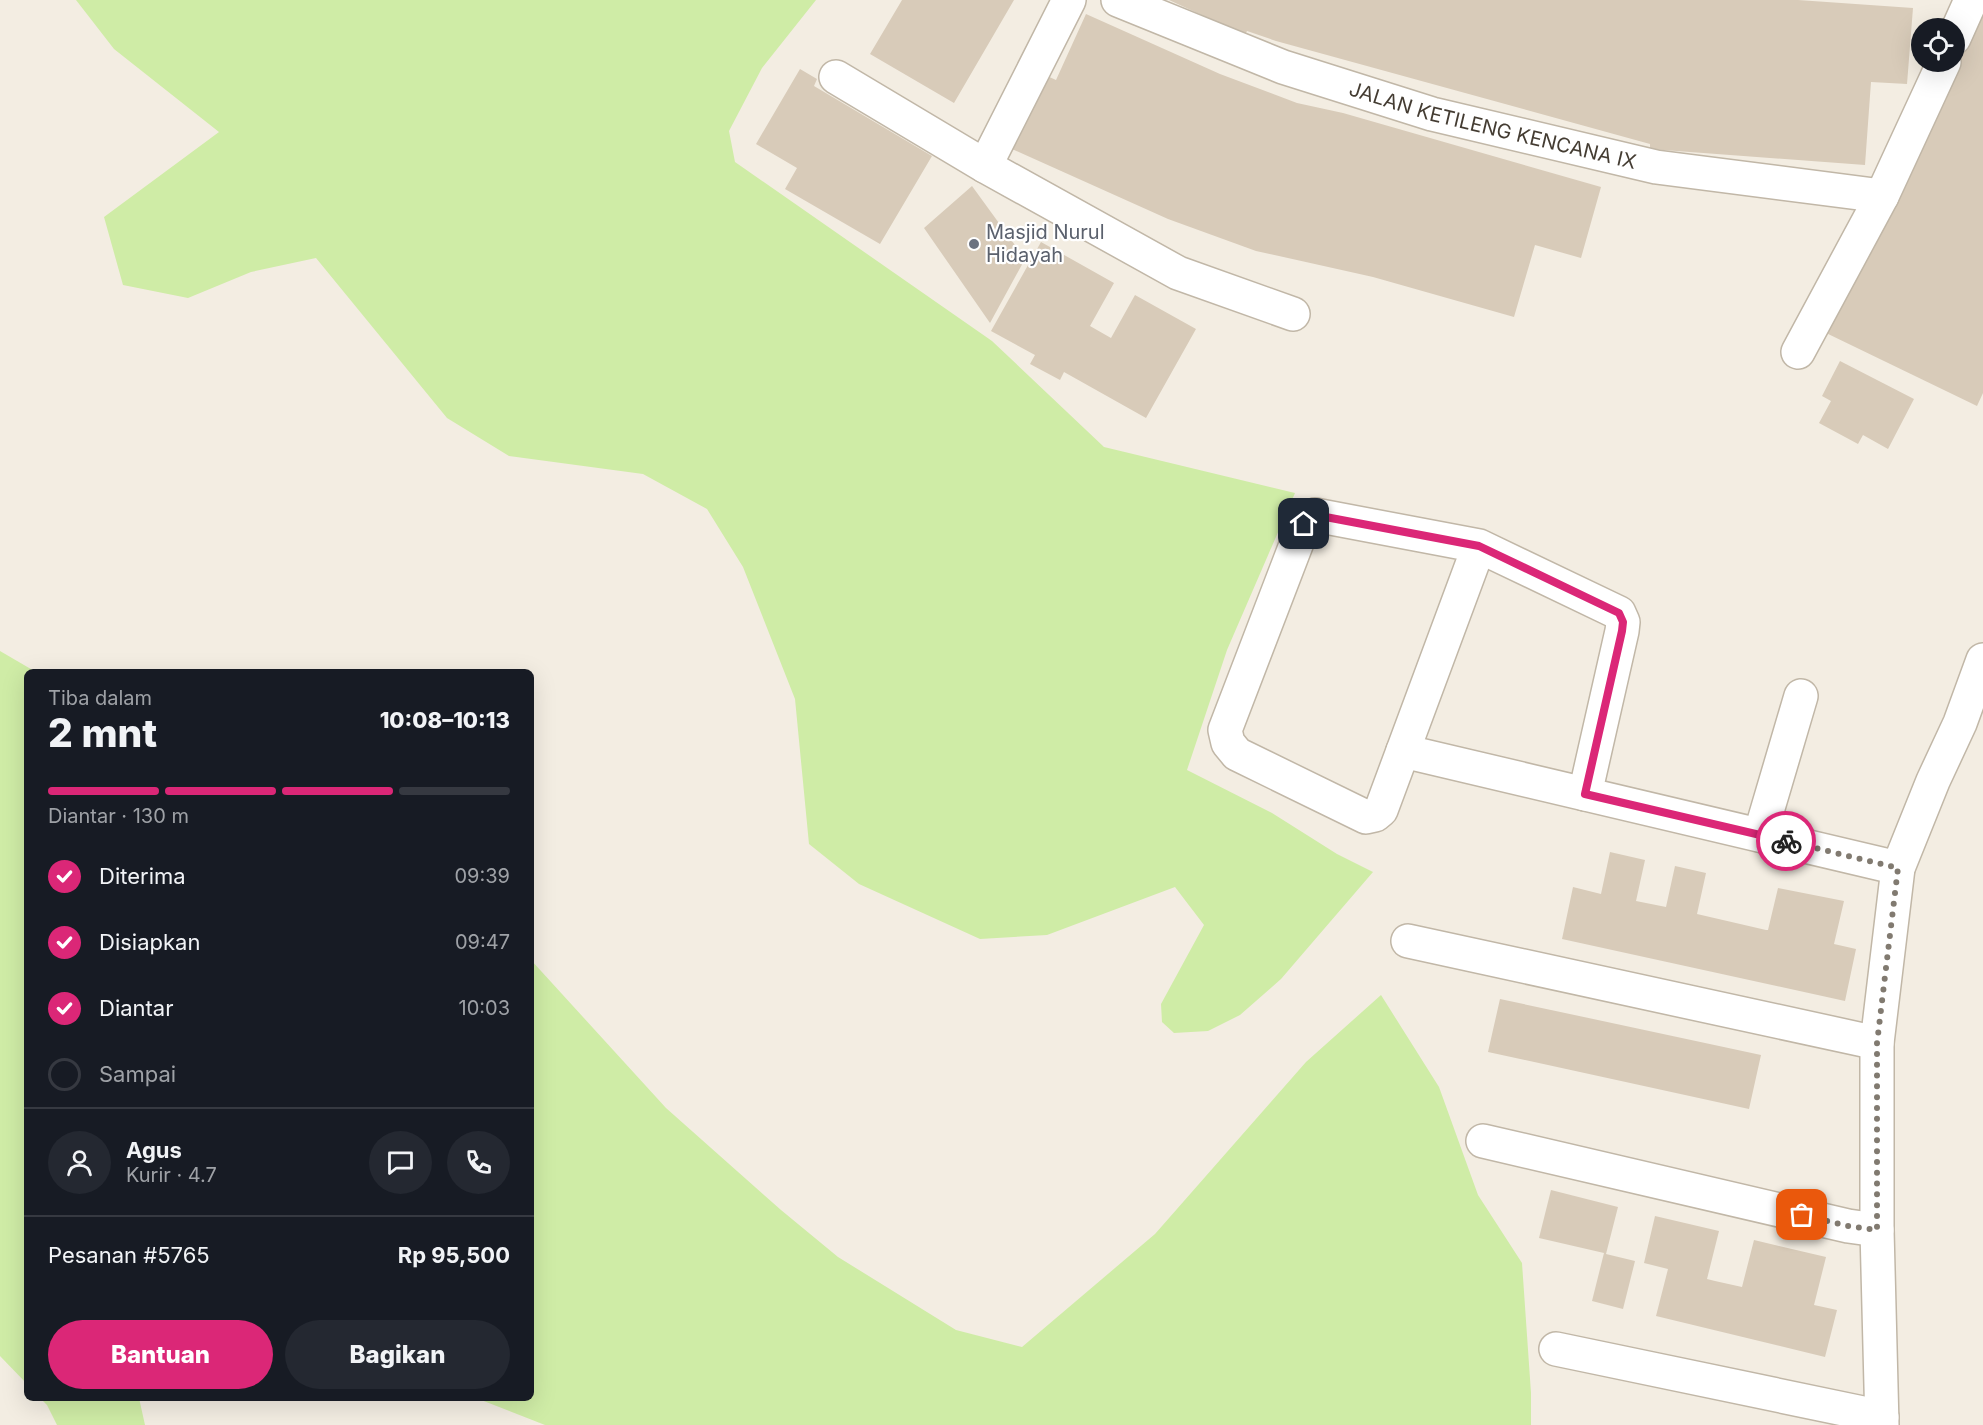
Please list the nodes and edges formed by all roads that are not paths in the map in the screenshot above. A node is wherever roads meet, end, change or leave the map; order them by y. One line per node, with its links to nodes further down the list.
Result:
1 (1069, 0): 7 (street)
2 (1118, 0): 8 (street, JALAN KETILENG KENCANA IX)
3 (1971, 0): 4 (street)
4 (1963, 18)
5 (1939, 72): 8 (street)
6 (836, 77): 7 (street)
7 (985, 166): 9 (street)
8 (1882, 196): 10 (street)
9 (1293, 314)
10 (1797, 352)
11 (1479, 546): 14 (street); 14 (street); 15 (street)
12 (1983, 660): 17 (street)
13 (1801, 696): 16 (street)
14 (1403, 751): 15 (street)
15 (1585, 794): 16 (street)
16 (1760, 835): 17 (street)
17 (1898, 868): 19 (street)
18 (1408, 941): 19 (street)
19 (1877, 1043): 21 (street)
20 (1483, 1141): 21 (street)
21 (1877, 1230): 23 (street)
22 (1556, 1349): 23 (street)
23 (1882, 1421)

